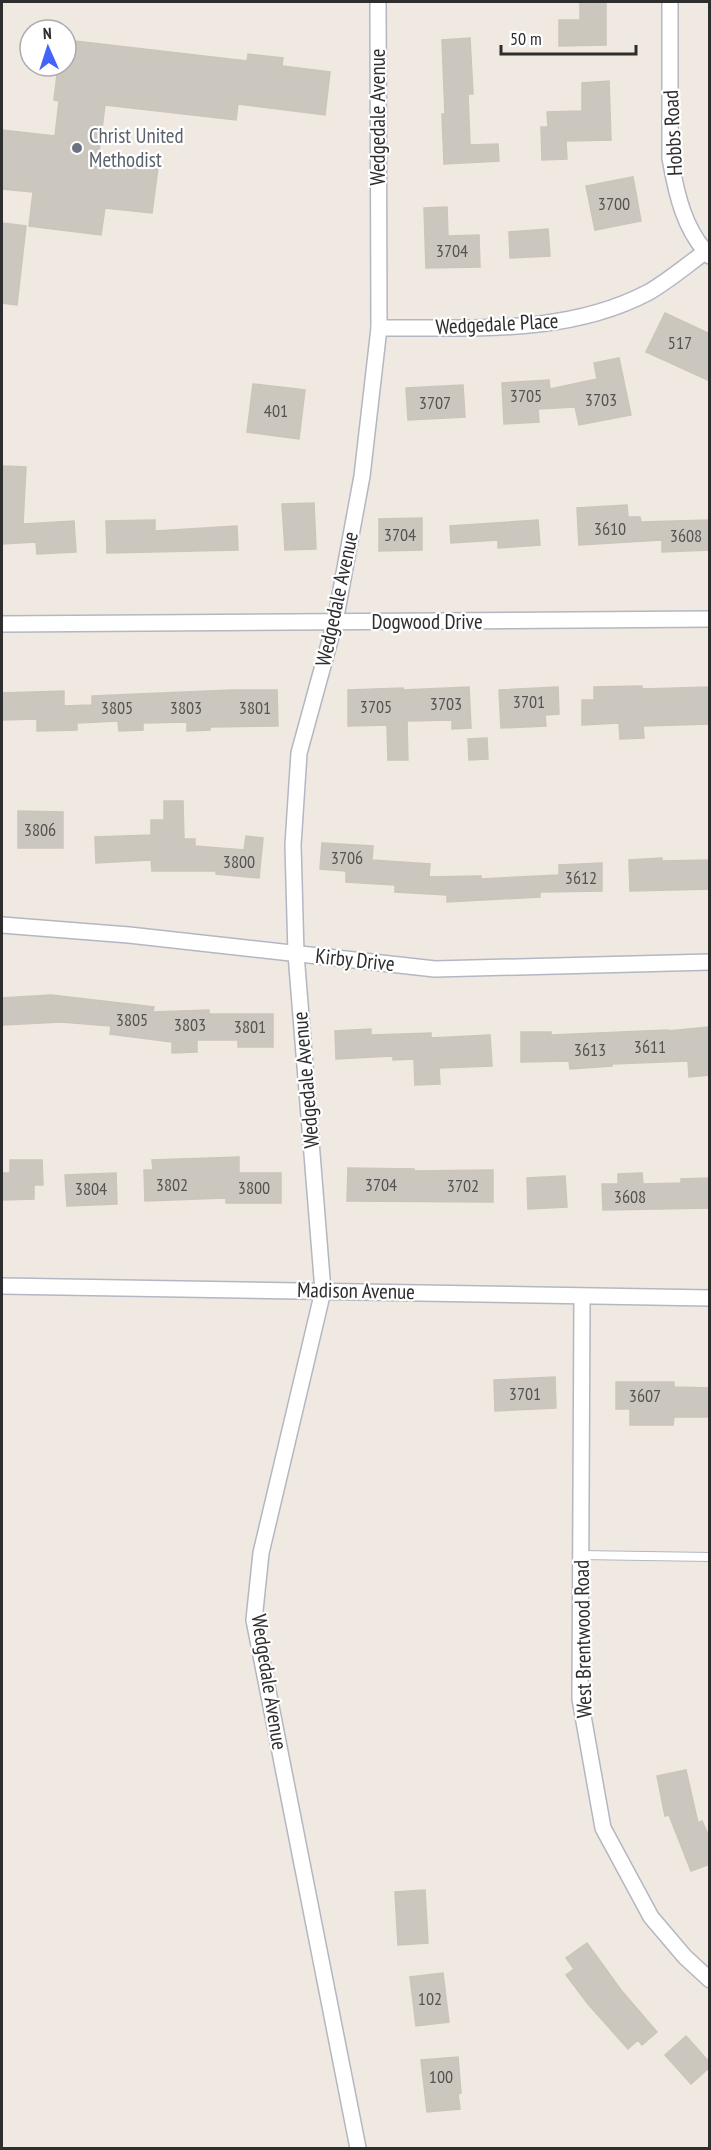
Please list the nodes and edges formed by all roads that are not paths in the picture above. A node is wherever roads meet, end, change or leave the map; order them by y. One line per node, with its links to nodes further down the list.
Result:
1 (378, 2): 4 (street, Wedgedale Avenue)
2 (669, 2): 3 (street, Hobbs Road)
3 (707, 254): 4 (street, Wedgedale Place)
4 (379, 328): 6 (street, Wedgedale Avenue)
5 (710, 619): 6 (street, Dogwood Drive)
6 (335, 622): 7 (street, Dogwood Drive); 9 (street, Wedgedale Avenue)
7 (2, 624)
8 (2, 925): 9 (street, Kirby Drive)
9 (296, 954): 10 (street, Kirby Drive); 12 (street, Wedgedale Avenue)
10 (710, 962)
11 (2, 1286): 12 (street, Madison Avenue)
12 (323, 1291): 13 (street, Madison Avenue); 18 (street, Wedgedale Avenue)
13 (582, 1297): 14 (street, Madison Avenue); 15 (street, West Brentwood Road)
14 (710, 1298)
15 (580, 1555): 16 (lane); 17 (street, West Brentwood Road)
16 (710, 1557)
17 (710, 1980)
18 (358, 2148)

